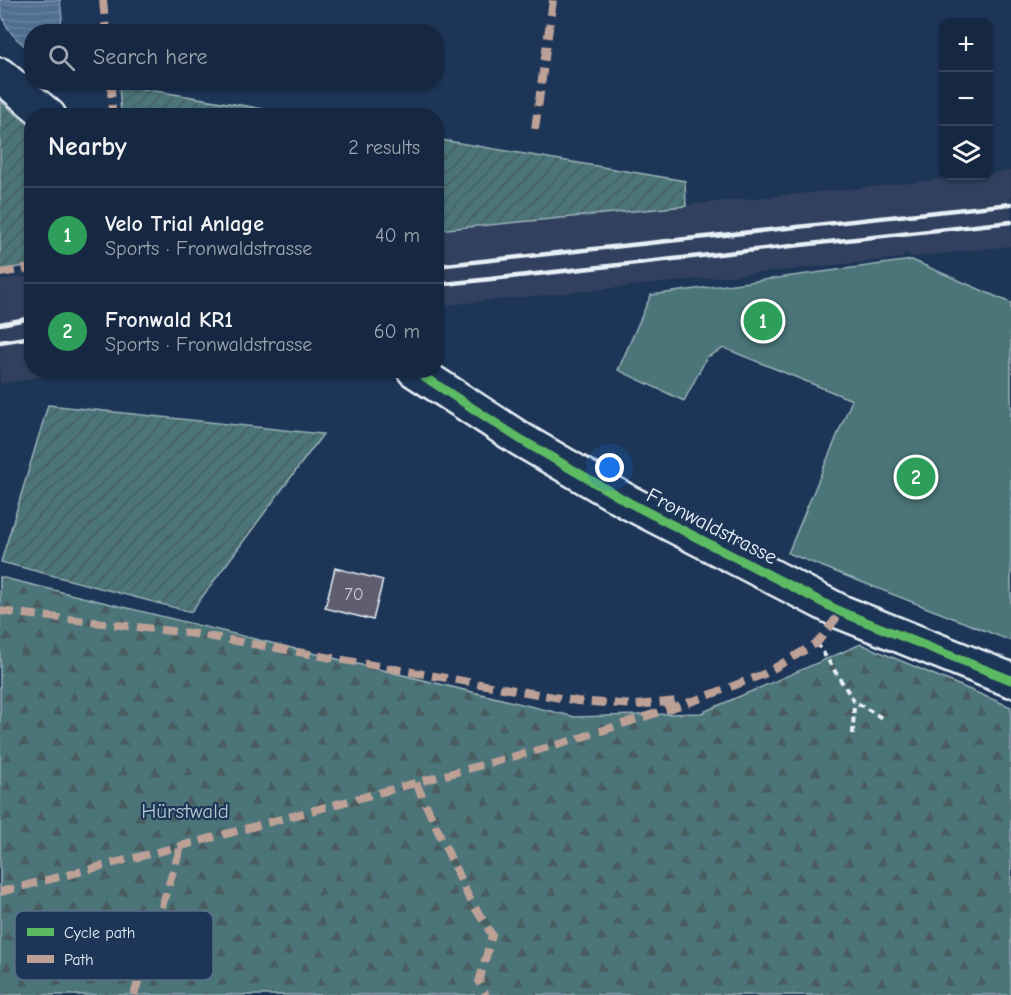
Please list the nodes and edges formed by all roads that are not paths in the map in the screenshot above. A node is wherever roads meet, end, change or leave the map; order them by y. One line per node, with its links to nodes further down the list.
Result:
1 (0, 75): 2 (street)
2 (39, 108)
3 (426, 378): 4 (street, Fronwaldstrasse)
4 (1011, 680)

